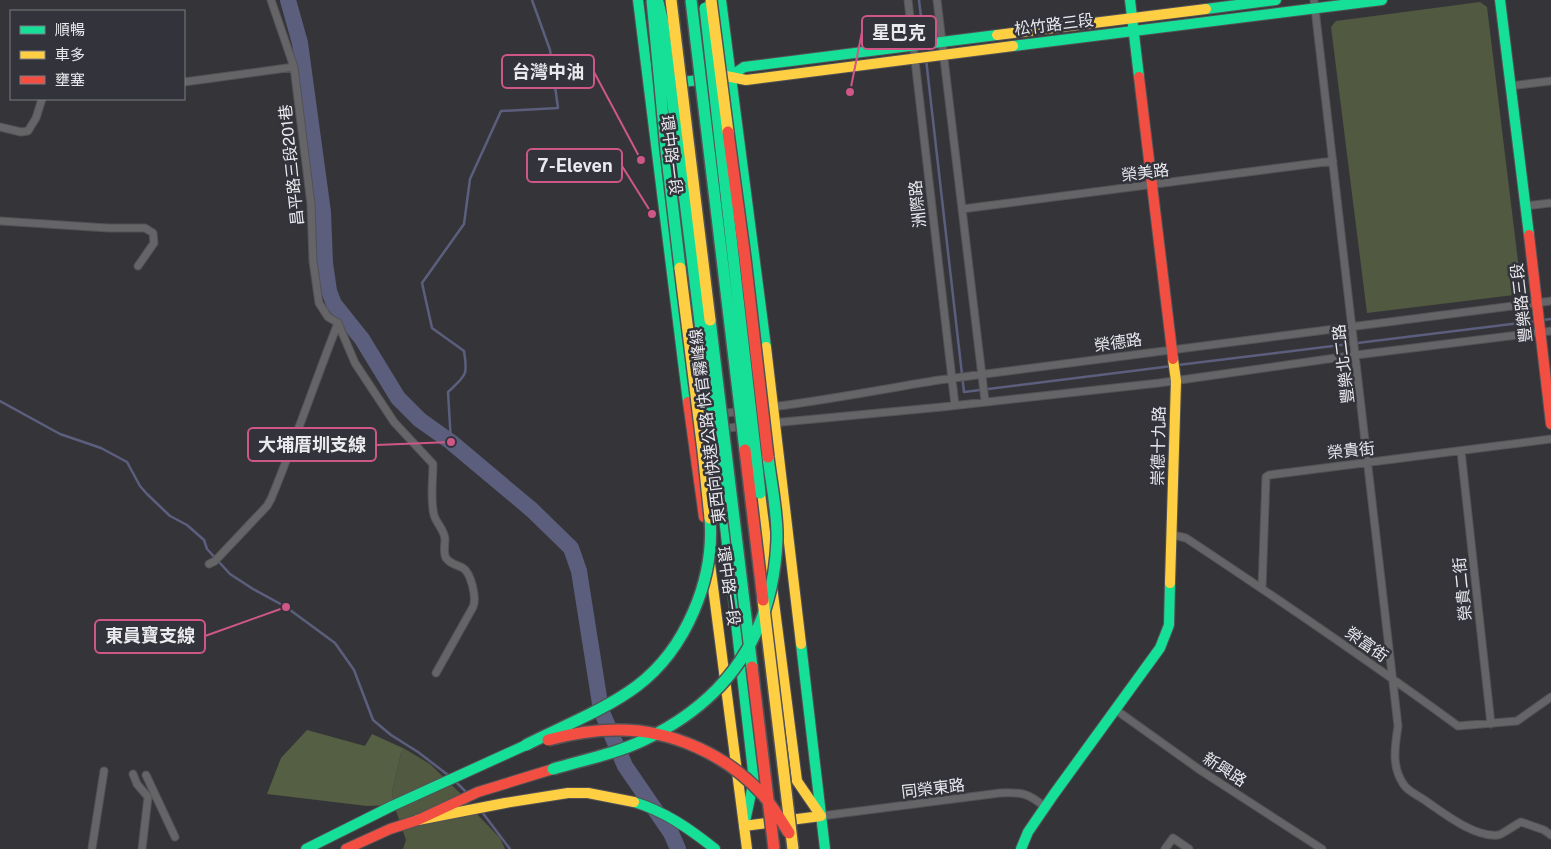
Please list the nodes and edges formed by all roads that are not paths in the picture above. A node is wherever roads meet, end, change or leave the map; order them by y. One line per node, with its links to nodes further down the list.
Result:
1 (271, 0): 23 (street, 昌平路三段201巷)
2 (638, 0): 27 (main road, 環中路一段)
3 (652, 0): 66 (main road, bridge)
4 (658, 0): 73 (main road, bridge)
5 (671, 0): 83 (main road, 東西向快速公路 快官霧峰線, bridge)
6 (691, 0): 84 (main road, bridge)
7 (705, 0): 71 (main road, bridge)
8 (711, 0): 72 (main road, bridge)
9 (721, 0): 24 (main road)
10 (908, 0): 20 (street, 洲際路)
11 (937, 0): 19 (street)
12 (1130, 0): 17 (main road, 崇德十九路)
13 (1276, 0): 17 (main road, 松竹路三段)
14 (1382, 0): 16 (main road, 松竹路三段)
15 (1500, 0): 28 (main road, 豐樂路三段)
16 (1315, 4): 18 (main road, 松竹路三段); 31 (street, 豐樂北二路)
17 (1132, 18): 18 (main road, 崇德十九路); 19 (main road, 松竹路三段)
18 (1133, 30): 21 (main road, 松竹路三段); 32 (main road, 崇德十九路)
19 (942, 42): 20 (main road, 松竹路三段); 21 (street)
20 (913, 45): 22 (street, 洲際路); 24 (main road, 松竹路三段)
21 (944, 55): 22 (main road, 松竹路三段); 35 (street)
22 (915, 58): 24 (main road, 松竹路三段); 46 (street, 洲際路)
23 (294, 67): 26 (street); 40 (street, 昌平路三段201巷)
24 (731, 76): 27 (main road, 松竹路三段); 50 (main road)
25 (1551, 81): 28 (street)
26 (185, 82)
27 (648, 86): 51 (main road, 環中路一段)
28 (1510, 86): 34 (main road, 豐樂路三段)
29 (42, 100): 30 (street)
30 (0, 127)
31 (1333, 161): 32 (street, 榮美路); 41 (street, 豐樂北二路)
32 (1151, 185): 35 (street, 榮美路); 43 (main road, 崇德十九路)
33 (1551, 203): 34 (street)
34 (1526, 206): 39 (main road, 豐樂路三段)
35 (962, 209): 45 (street)
36 (0, 221): 37 (street)
37 (138, 266)
38 (1551, 302): 39 (street, 榮德路)
39 (1538, 303): 41 (street, 榮德路); 42 (main road, 豐樂路三段)
40 (338, 323): 59 (street); 61 (street)
41 (1352, 327): 43 (street, 榮德路); 44 (street, 豐樂北二路)
42 (1546, 332): 44 (street); 53 (main road, 豐樂路三段)
43 (1171, 349): 45 (street, 榮德路); 47 (main road, 崇德十九路)
44 (1356, 355): 47 (street); 57 (street, 豐樂北二路)
45 (983, 375): 46 (street, 榮德路); 48 (street)
46 (959, 378): 49 (street, 洲際路); 50 (street, 榮德路)
47 (1176, 381): 48 (street); 58 (main road, 崇德十九路)
48 (986, 401): 49 (street)
49 (955, 405): 52 (street)
50 (773, 407): 51 (street, 榮德路); 52 (main road)
51 (691, 418): 54 (main road, 環中路一段)
52 (775, 422): 54 (street); 71 (main road)
53 (1551, 424)
54 (692, 433): 73 (main road, 環中路一段)
55 (1551, 439): 56 (street, 榮貴街)
56 (1460, 451): 57 (street, 榮貴街); 65 (street, 榮貴二街)
57 (1368, 462): 60 (street, 榮貴街); 62 (street, 豐樂北二路)
58 (1173, 535): 60 (street, 榮富街); 64 (main road, 崇德十九路)
59 (209, 564)
60 (1262, 588): 62 (street, 榮富街)
61 (436, 672)
62 (1392, 678): 65 (street, 榮富街); 74 (street, 豐樂北二路)
63 (1551, 697): 65 (street, 榮富街)
64 (1116, 710): 70 (main road, 崇德十九路); 77 (street, 新興路)
65 (1491, 724)
66 (526, 745): 79 (main road); 84 (main road, bridge)
67 (104, 771): 76 (street)
68 (133, 774): 78 (street)
69 (146, 775): 75 (street)
70 (1045, 807): 71 (street, 同榮東路); 86 (main road, 崇德十九路)
71 (821, 816): 73 (main road); 85 (main road)
72 (418, 820): 80 (main road); 81 (main road)
73 (744, 826): 82 (main road, 環中路一段)
74 (1551, 835)
75 (175, 837)
76 (92, 848)
77 (1316, 848)
78 (142, 849)
79 (306, 849)
80 (346, 849)
81 (715, 849)
82 (746, 849)
83 (774, 849)
84 (794, 849)
85 (825, 849)
86 (1021, 849)
87 (1165, 849): 88 (street)
88 (1189, 849)

